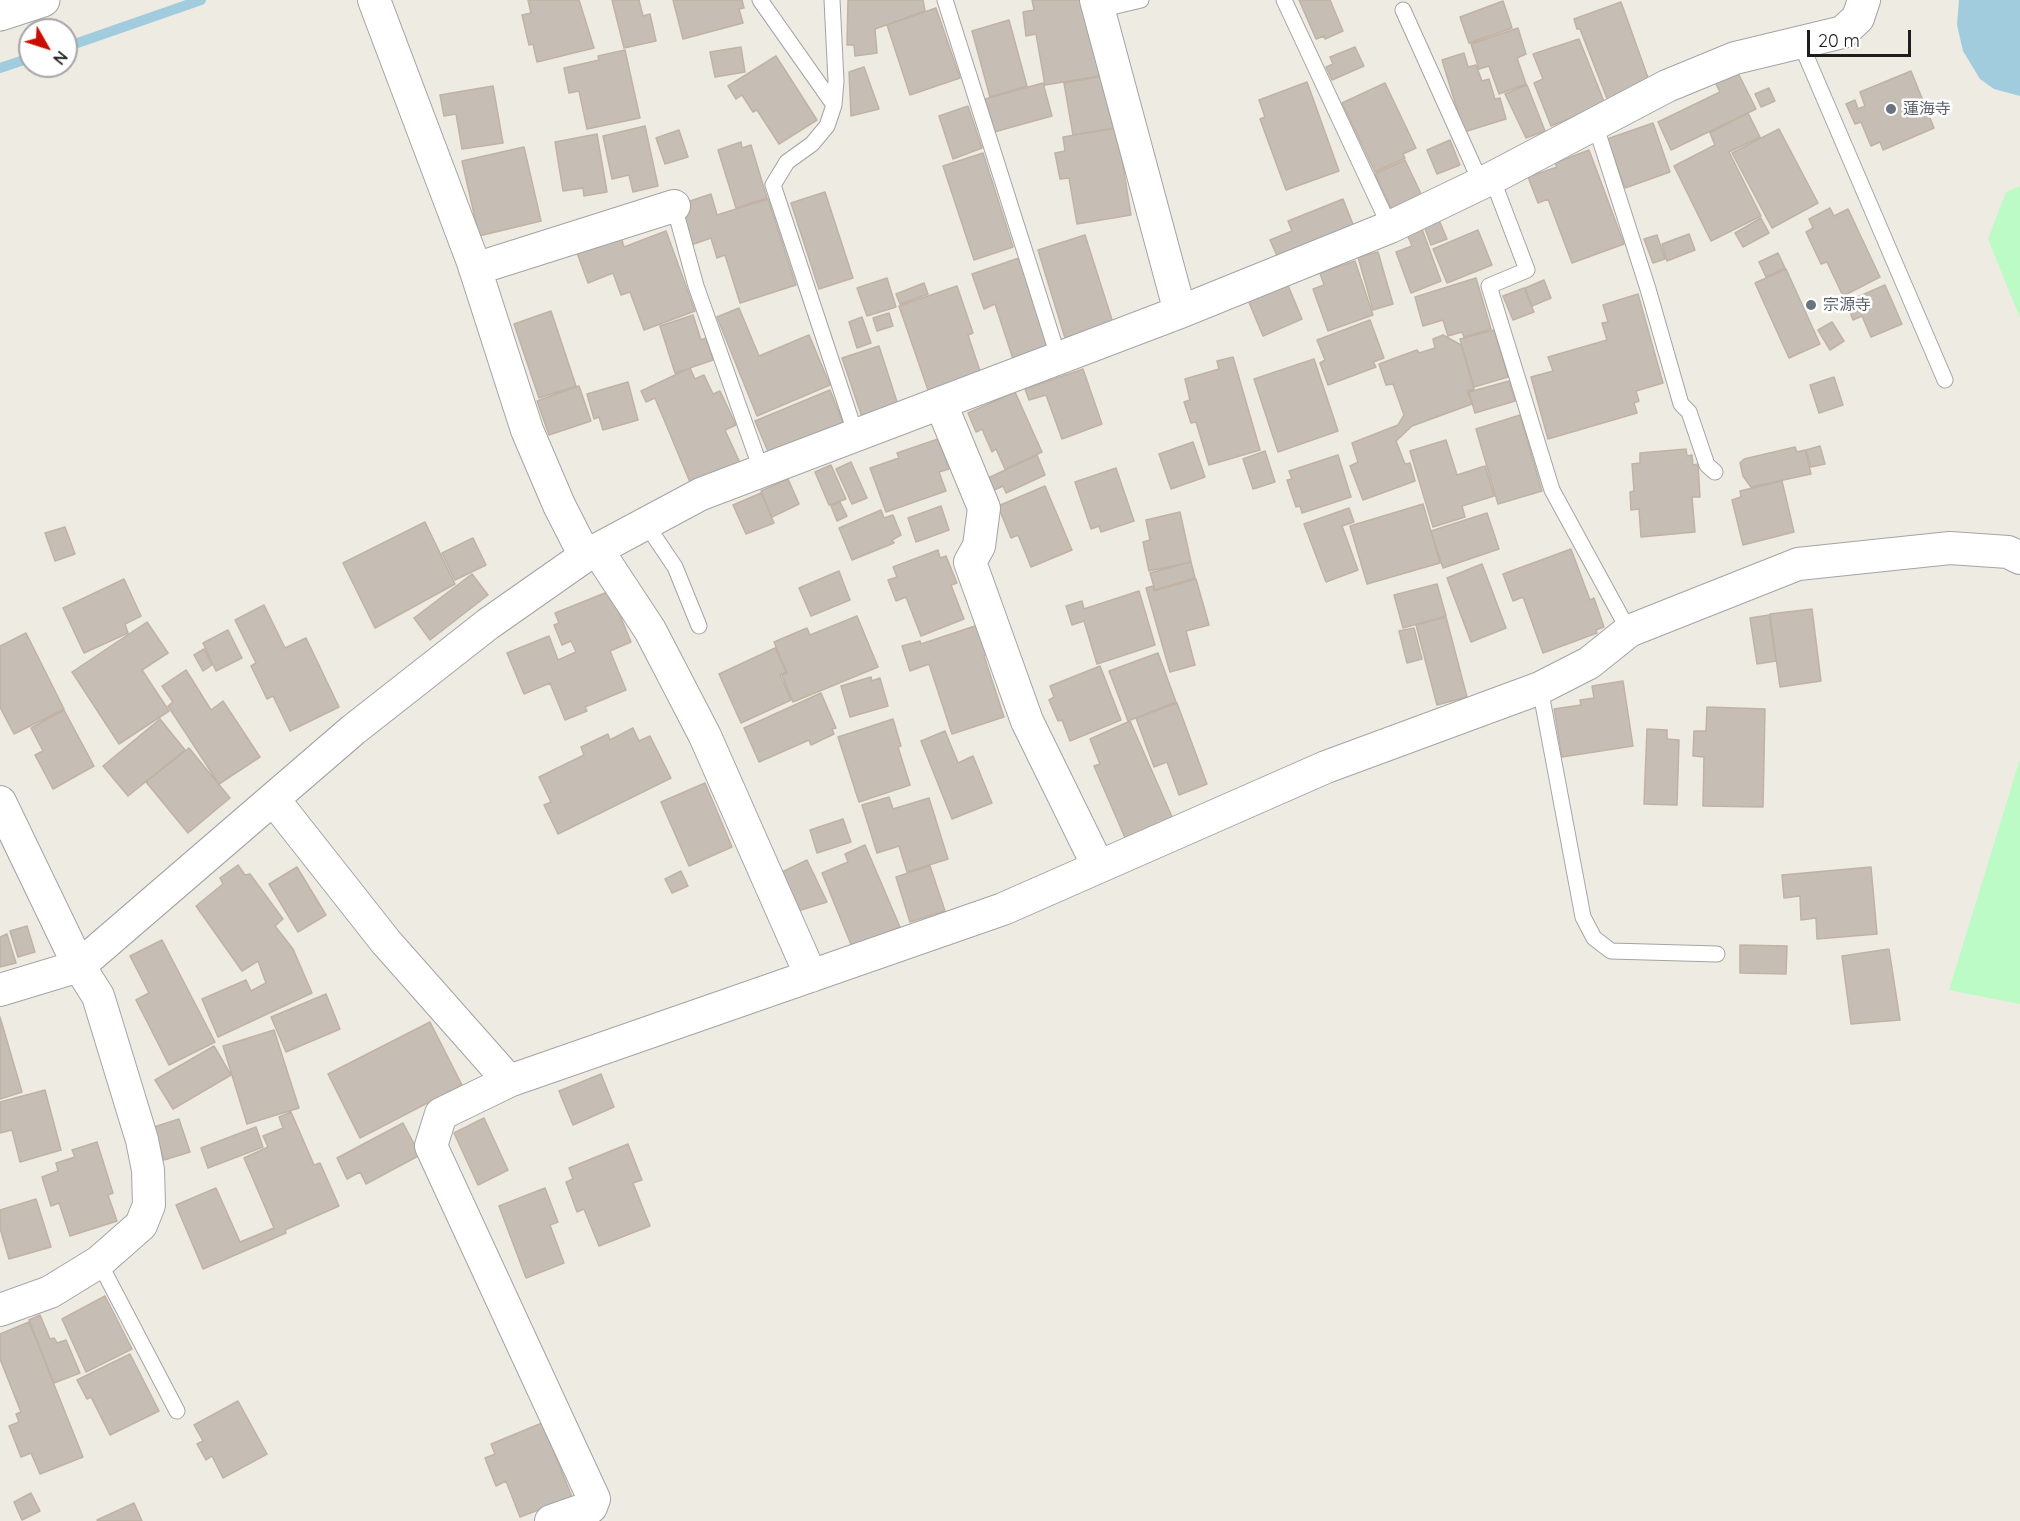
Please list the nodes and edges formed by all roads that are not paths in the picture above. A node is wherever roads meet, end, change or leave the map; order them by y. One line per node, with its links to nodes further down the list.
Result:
1 (43, 0): 11 (street)
2 (374, 0): 18 (street)
3 (760, 0): 13 (lane)
4 (832, 0): 13 (lane)
5 (945, 0): 20 (lane)
6 (1142, 0): 9 (lane)
7 (1284, 0): 17 (lane)
8 (1864, 0): 12 (street)
9 (1098, 5): 19 (street)
10 (1403, 10): 15 (lane)
11 (0, 14)
12 (1800, 42): 14 (street); 21 (lane)
13 (834, 105): 23 (lane)
14 (1595, 124): 15 (street); 25 (lane)
15 (1486, 181): 17 (street); 30 (lane)
16 (674, 206): 18 (street); 24 (lane)
17 (1390, 227): 19 (street)
18 (475, 269): 27 (street)
19 (1180, 312): 20 (street)
20 (1059, 359): 22 (street)
21 (1945, 380)
22 (941, 404): 23 (street); 34 (street)
23 (856, 435): 24 (street)
24 (762, 472): 26 (street)
25 (1715, 472)
26 (646, 524): 27 (street); 29 (lane)
27 (592, 554): 32 (street); 37 (street)
28 (2020, 558): 30 (street)
29 (699, 626)
30 (1629, 632): 31 (street)
31 (1540, 688): 34 (street); 35 (lane)
32 (274, 800): 36 (street); 39 (street)
33 (0, 802): 36 (street)
34 (1098, 866): 37 (street)
35 (1717, 954)
36 (79, 966): 38 (street); 40 (street)
37 (810, 975): 39 (street)
38 (0, 990)
39 (509, 1081): 43 (street)
40 (99, 1262): 41 (street); 42 (lane)
41 (0, 1310)
42 (177, 1411)
43 (551, 1521)

